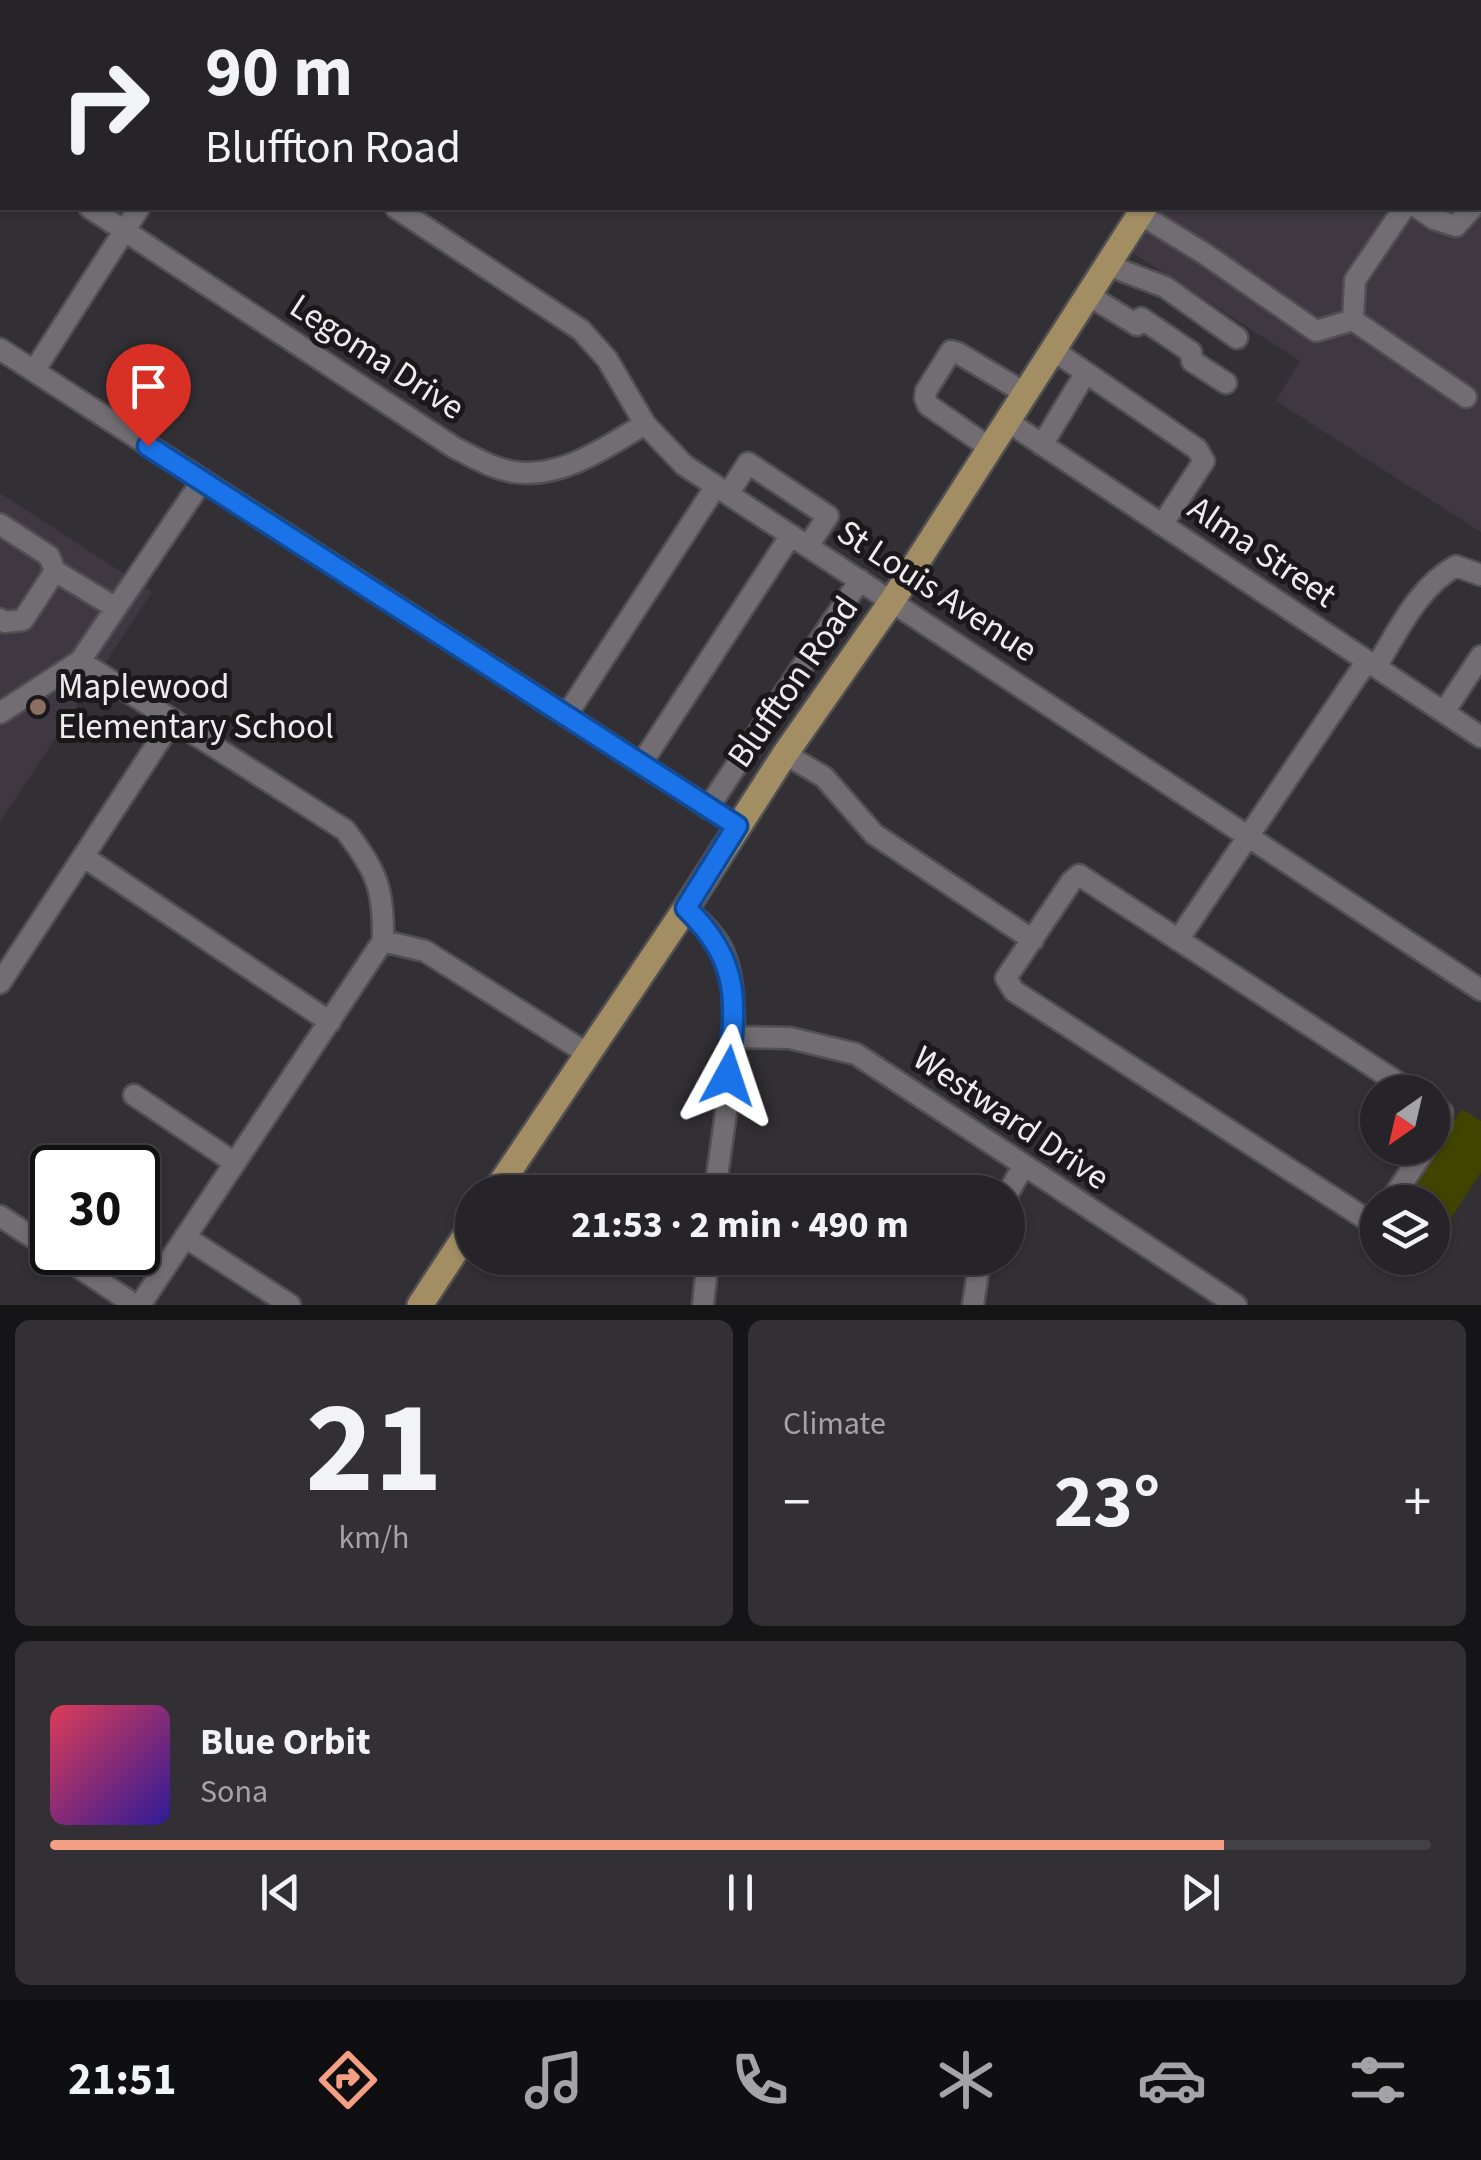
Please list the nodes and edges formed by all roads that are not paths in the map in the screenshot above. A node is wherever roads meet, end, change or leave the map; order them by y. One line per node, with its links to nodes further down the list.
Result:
1 (93, 210): 8 (street, Legoma Drive)
2 (138, 210): 8 (street)
3 (399, 210): 21 (street, St Louis Avenue)
4 (1403, 210): 11 (street)
5 (1421, 210): 6 (street)
6 (1470, 210)
7 (1142, 211): 9 (main road, Bluffton Road); 11 (street)
8 (124, 230): 15 (street); 21 (street, Legoma Drive)
9 (1107, 265): 10 (main road, Bluffton Road); 12 (street)
10 (1088, 295): 14 (main road, Bluffton Road); 17 (street)
11 (1353, 320): 19 (street)
12 (1238, 338)
13 (0, 349): 15 (street)
14 (1053, 350): 16 (street); 18 (main road, Bluffton Road)
15 (34, 371): 24 (street)
16 (1085, 374): 22 (street); 27 (street)
17 (1226, 384)
18 (1024, 393): 20 (main road, Bluffton Road); 23 (street)
19 (1466, 398)
20 (1006, 422): 22 (street, Alma Street); 23 (main road, Bluffton Road)
21 (644, 424): 25 (street, St Louis Avenue)
22 (1042, 445): 27 (street, Alma Street)
23 (990, 448): 32 (main road, Bluffton Road)
24 (202, 481): 33 (street); 40 (street)
25 (722, 490): 28 (street, St Louis Avenue); 28 (street); 40 (street)
26 (0, 524): 29 (street)
27 (1162, 524): 37 (street, Alma Street)
28 (799, 540): 31 (street, St Louis Avenue); 44 (street)
29 (56, 571): 33 (street); 34 (street)
30 (1481, 575): 37 (street)
31 (860, 580): 32 (street, St Louis Avenue); 45 (street)
32 (892, 601): 43 (main road, Bluffton Road); 47 (street, St Louis Avenue)
33 (116, 608): 36 (street)
34 (0, 620)
35 (1481, 656): 38 (street)
36 (80, 661): 39 (street); 41 (street)
37 (1372, 664): 38 (street, Alma Street); 47 (street)
38 (1444, 712): 42 (street, Alma Street)
39 (0, 713)
40 (566, 716): 44 (street)
41 (172, 720): 48 (street); 52 (street)
42 (1481, 736)
43 (785, 754): 46 (main road, Bluffton Road); 50 (street)
44 (641, 764): 45 (street)
45 (708, 808): 46 (street)
46 (737, 826): 49 (main road, Bluffton Road)
47 (1249, 835): 51 (street); 54 (street, St Louis Avenue)
48 (84, 857): 53 (street); 55 (street)
49 (686, 908): 56 (street); 57 (main road, Bluffton Road)
50 (1033, 940): 51 (street); 66 (street)
51 (1178, 940): 58 (street)
52 (383, 941): 55 (street); 57 (street)
53 (0, 983)
54 (1481, 990)
55 (330, 1022): 60 (street)
56 (732, 1037): 61 (street, Westward Drive); 63 (street)
57 (588, 1054): 62 (main road, Bluffton Road)
58 (1386, 1075)
59 (134, 1095): 60 (street)
60 (235, 1163): 68 (street)
61 (1024, 1165): 64 (street); 78 (street, Westward Drive)
62 (506, 1175)
63 (717, 1175)
64 (1018, 1175)
65 (0, 1216): 67 (street)
66 (1360, 1216)
67 (30, 1236)
68 (185, 1237): 73 (street); 74 (street)
69 (455, 1252): 75 (main road)
70 (90, 1275): 73 (street)
71 (706, 1275): 76 (street)
72 (977, 1275): 77 (street)
73 (138, 1305)
74 (290, 1305)
75 (420, 1305)
76 (703, 1305)
77 (973, 1305)
78 (1236, 1305)

